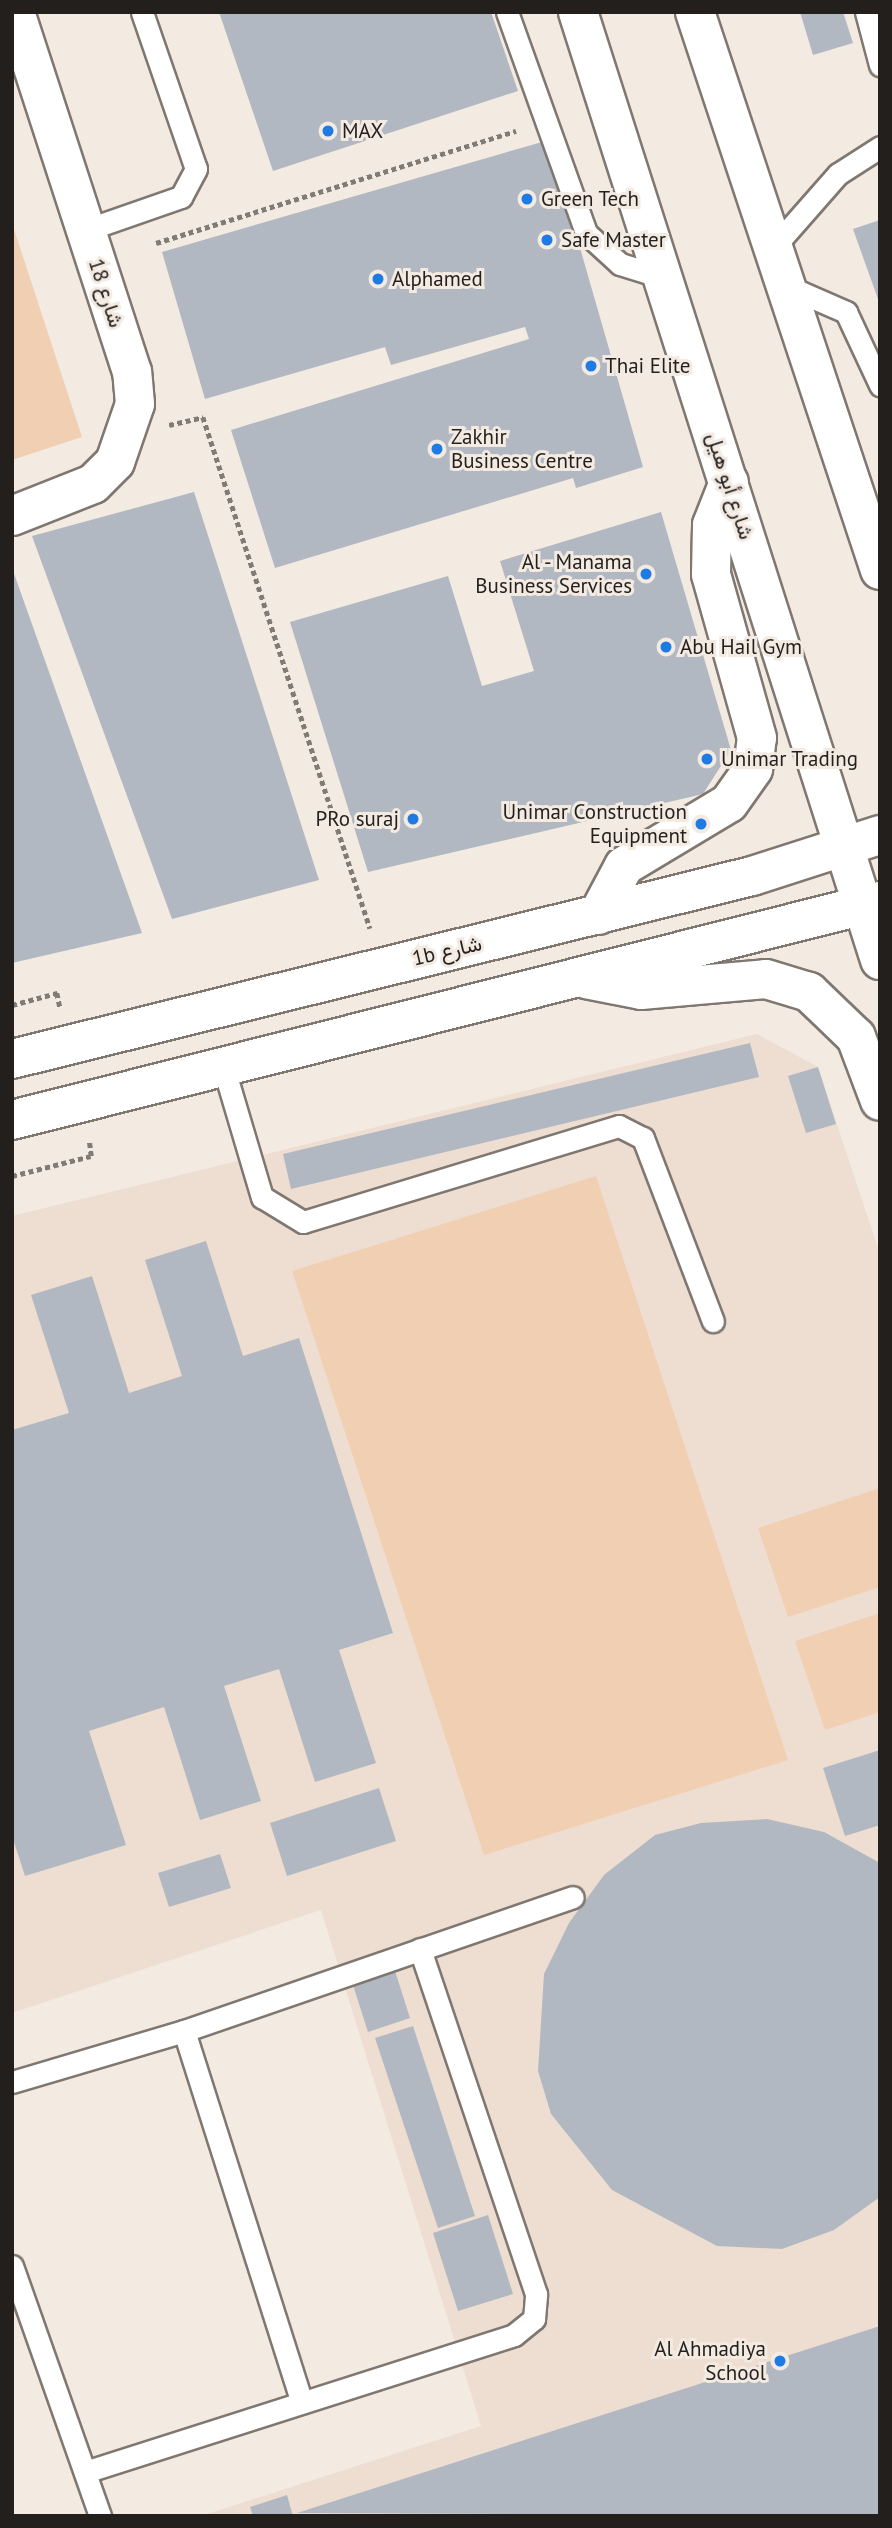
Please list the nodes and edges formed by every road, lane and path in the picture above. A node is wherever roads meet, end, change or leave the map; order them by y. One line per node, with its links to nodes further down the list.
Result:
1 (15, 12): 10 (main road, شارع 18)
2 (142, 12): 10 (lane)
3 (507, 12): 8 (lane)
4 (578, 12): 12 (main road, شارع أبو هيل)
5 (695, 12): 11 (main road)
6 (866, 12): 7 (lane)
7 (878, 55)
8 (547, 121): 10 (path); 12 (lane)
9 (880, 147): 11 (lane)
10 (90, 246): 14 (main road, شارع 18)
11 (778, 267): 13 (lane); 17 (main road)
12 (662, 277): 15 (main road, شارع أبو هيل)
13 (880, 385)
14 (130, 434): 16 (main road); 23 (path)
15 (729, 482): 19 (main road, شارع أبو هيل); 21 (main road)
16 (12, 516)
17 (880, 570)
18 (880, 835): 19 (main road, 1b شارع)
19 (843, 845): 20 (main road, شارع أبو هيل); 21 (main road, 1b شارع)
20 (872, 903): 22 (main road, شارع أبو هيل); 24 (main road)
21 (598, 915): 23 (main road, 1b شارع)
22 (880, 960)
23 (382, 966): 25 (main road, 1b شارع)
24 (586, 979): 26 (main road); 27 (main road)
25 (12, 1059)
26 (224, 1069): 28 (main road); 31 (lane)
27 (880, 1101)
28 (82, 1105): 29 (main road); 30 (path)
29 (12, 1120)
30 (12, 1176)
31 (713, 1321)
32 (573, 1897): 33 (lane)
33 (420, 1949): 34 (lane); 38 (lane)
34 (184, 2031): 35 (lane); 38 (lane)
35 (12, 2082)
36 (12, 2266): 37 (lane)
37 (22, 2325): 39 (lane)
38 (302, 2402): 39 (lane)
39 (85, 2472): 40 (lane)
40 (100, 2516)

